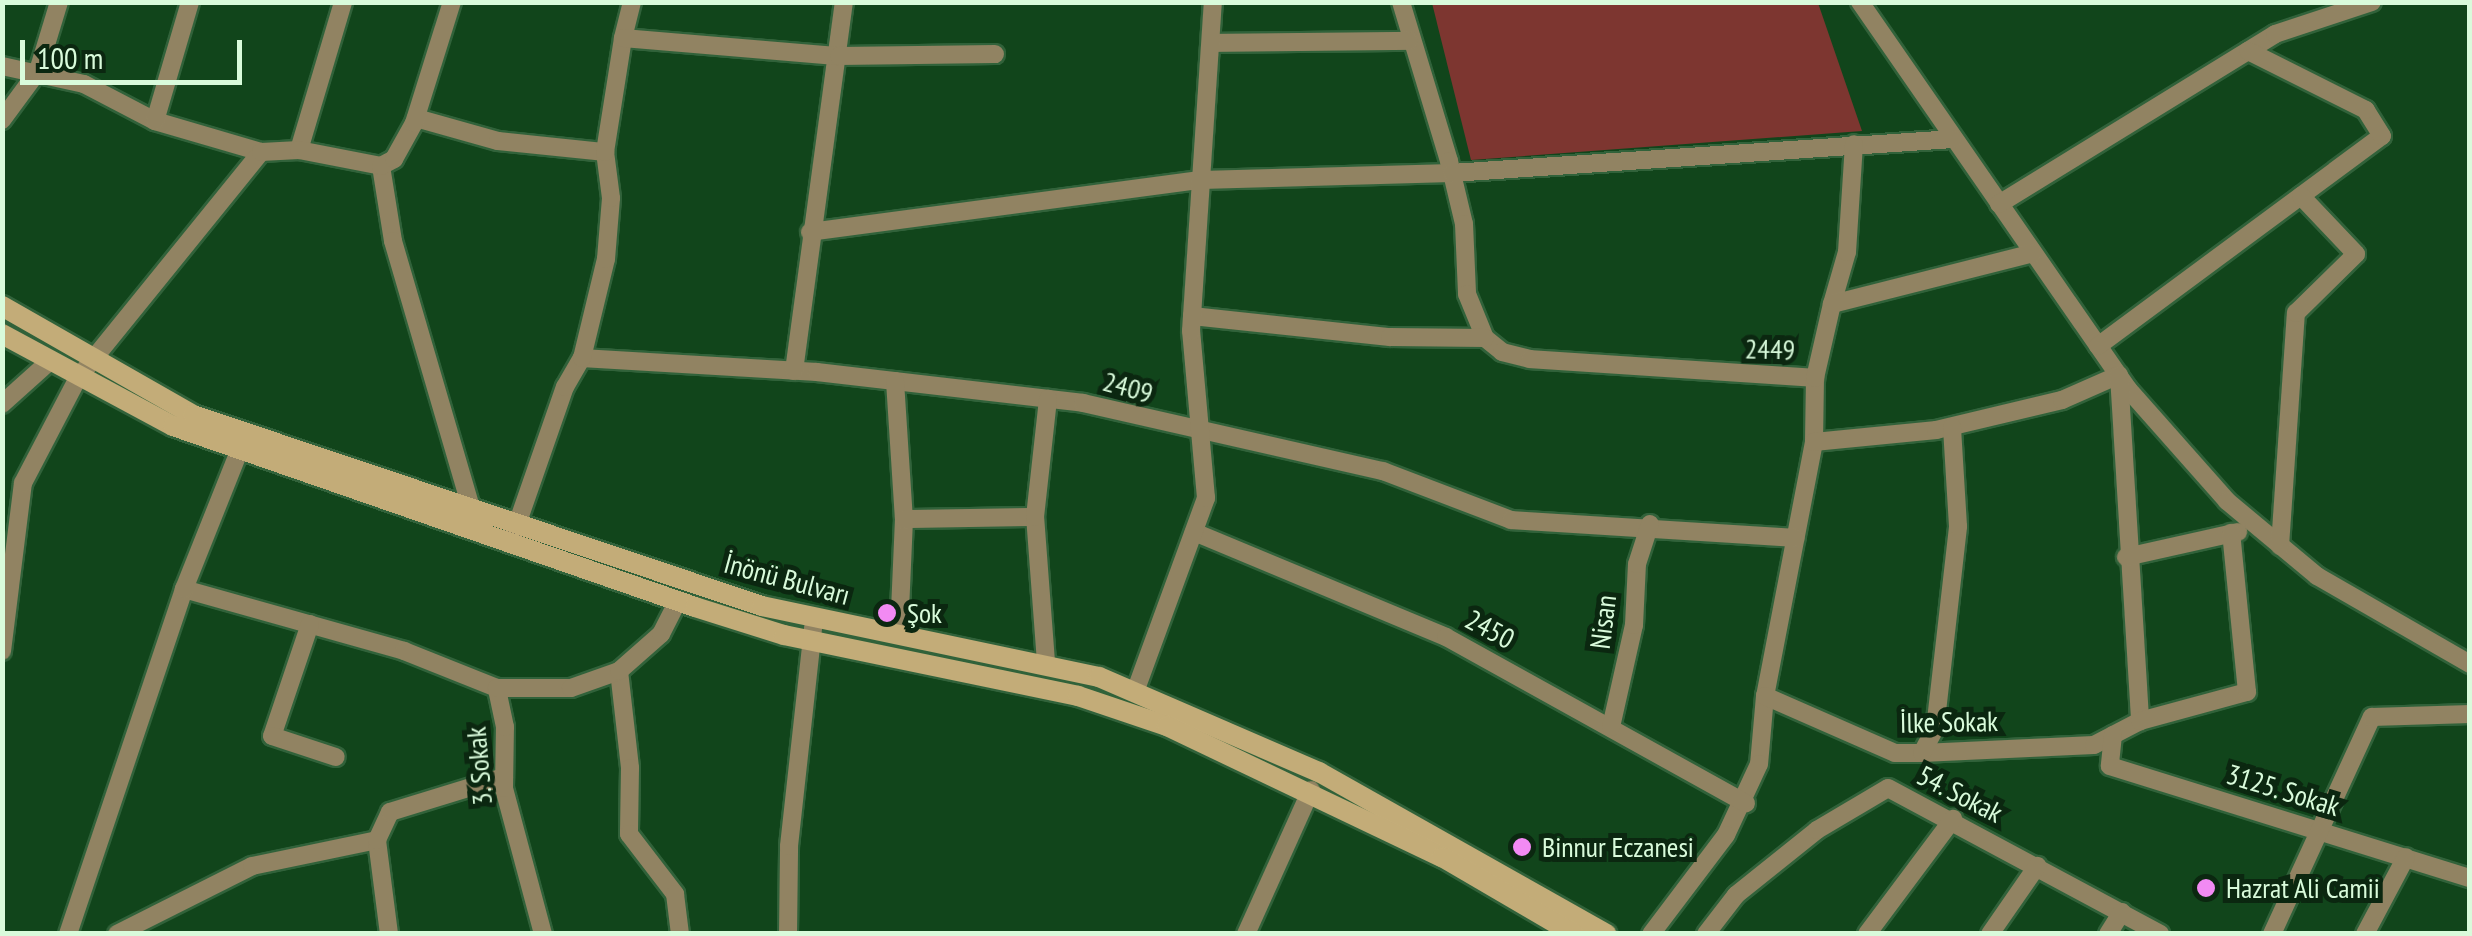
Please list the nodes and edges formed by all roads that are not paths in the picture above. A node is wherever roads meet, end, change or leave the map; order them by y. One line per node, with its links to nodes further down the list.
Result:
1 (59, 2): 18 (street)
2 (190, 2): 21 (street)
3 (343, 2): 24 (street)
4 (452, 2): 19 (street)
5 (632, 2): 11 (street)
6 (844, 2): 16 (street)
7 (1214, 2): 13 (street)
8 (1400, 2): 12 (street)
9 (1860, 2): 22 (street)
10 (2372, 2): 14 (street)
11 (623, 38): 16 (street); 26 (street)
12 (1409, 41): 13 (street); 28 (street)
13 (1213, 43): 29 (street)
14 (2248, 51): 30 (street); 31 (street)
15 (995, 54): 16 (street)
16 (839, 56): 32 (street)
17 (2, 66): 18 (street)
18 (38, 70): 20 (street); 21 (street)
19 (416, 118): 26 (street); 27 (street)
20 (2, 120)
21 (155, 121): 25 (street)
22 (1953, 139): 23 (street); 31 (street)
23 (1854, 144): 28 (street); 34 (street)
24 (299, 150): 25 (street); 27 (street)
25 (261, 152): 41 (street)
26 (605, 152): 40 (street)
27 (381, 166): 54 (street)
28 (1452, 173): 29 (street); 38 (street)
29 (1201, 180): 32 (street); 36 (street)
30 (2301, 196): 39 (street); 63 (street)
31 (1999, 204): 33 (street)
32 (810, 232): 43 (street)
33 (2034, 253): 34 (street); 39 (street)
34 (1832, 304): 46 (street)
35 (2, 306): 41 (main road, İnönü Bulvarı)
36 (1192, 316): 38 (street); 51 (street)
37 (2, 334): 42 (main road, İnönü Bulvarı)
38 (1485, 338): 46 (street, 2449)
39 (2098, 346): 44 (street)
40 (582, 358): 43 (street, 2409); 59 (street)
41 (91, 360): 45 (street); 54 (main road, İnönü Bulvarı)
42 (50, 361): 45 (main road, İnönü Bulvarı); 49 (street)
43 (794, 371): 47 (street, 2409)
44 (2119, 376): 50 (street); 58 (street); 64 (street)
45 (78, 378): 53 (main road, İnönü Bulvarı); 71 (street)
46 (1815, 378): 52 (street, 2449)
47 (895, 381): 48 (street, 2409); 56 (street)
48 (1048, 399): 51 (street, 2409); 55 (street)
49 (2, 404)
50 (1952, 426): 52 (street); 83 (street)
51 (1204, 435): 57 (street, 2409); 60 (street)
52 (1814, 442): 62 (street, 2449)
53 (240, 449): 59 (main road, İnönü Bulvarı); 65 (street)
54 (471, 508): 59 (main road, İnönü Bulvarı)
55 (1035, 517): 56 (street); 72 (street)
56 (904, 519): 69 (street)
57 (1650, 524): 62 (street, 2409); 80 (street, Nisan)
58 (2258, 527): 61 (street); 63 (street)
59 (514, 532): 66 (main road, İnönü Bulvarı); 67 (main road, İnönü Bulvarı)
60 (1194, 532): 76 (street); 80 (street, 2450)
61 (2231, 533): 64 (street); 79 (street, İlke Sokak)
62 (1794, 538): 77 (street, 2449)
63 (2280, 546): 73 (street)
64 (2126, 557): 79 (street)
65 (184, 589): 68 (street); 96 (street)
66 (678, 601): 70 (main road, İnönü Bulvarı); 74 (street, 3. Sokak)
67 (816, 617): 69 (main road, İnönü Bulvarı); 70 (street)
68 (310, 624): 75 (street); 84 (street)
69 (899, 635): 72 (main road, İnönü Bulvarı)
70 (810, 641): 87 (main road, İnönü Bulvarı); 101 (street)
71 (2, 651)
72 (1046, 662): 76 (main road, İnönü Bulvarı)
73 (2470, 664)
74 (619, 671): 75 (street, 3. Sokak); 100 (street)
75 (497, 688): 85 (street, 3. Sokak)
76 (1135, 692): 104 (main road, İnönü Bulvarı)
77 (1764, 696): 82 (street, İlke Sokak); 88 (street, 2449)
78 (2470, 714): 90 (street)
79 (2140, 721): 81 (street, İlke Sokak)
80 (1611, 727): 88 (street, 2450)
81 (2112, 735): 83 (street, İlke Sokak); 90 (street, 3125. Sokak)
82 (1894, 753): 83 (street, İlke Sokak); 86 (street)
83 (1922, 753)
84 (336, 757)
85 (504, 777): 91 (street); 99 (street, 3. Sokak)
86 (1888, 788): 89 (street, 54. Sokak); 106 (street, 54. Sokak)
87 (1311, 790): 102 (street); 103 (main road, İnönü Bulvarı)
88 (1746, 804): 105 (street, 2449)
89 (1953, 820): 93 (street, 54. Sokak); 107 (street)
90 (2318, 829): 92 (street, 3125. Sokak); 111 (street)
91 (377, 840): 97 (street); 98 (street)
92 (2406, 857): 94 (street, 3125. Sokak); 112 (street)
93 (2037, 866): 95 (street, 54. Sokak); 108 (street)
94 (2470, 878)
95 (2122, 912): 109 (street); 110 (street, 54. Sokak)
96 (68, 934)
97 (117, 934)
98 (389, 934)
99 (543, 934)
100 (680, 934)
101 (788, 934)
102 (1246, 934)
103 (1574, 934)
104 (1607, 934)
105 (1651, 934)
106 (1706, 934)
107 (1867, 934)
108 (1990, 934)
109 (2108, 934)
110 (2160, 934)
111 (2272, 934)
112 (2365, 934)

